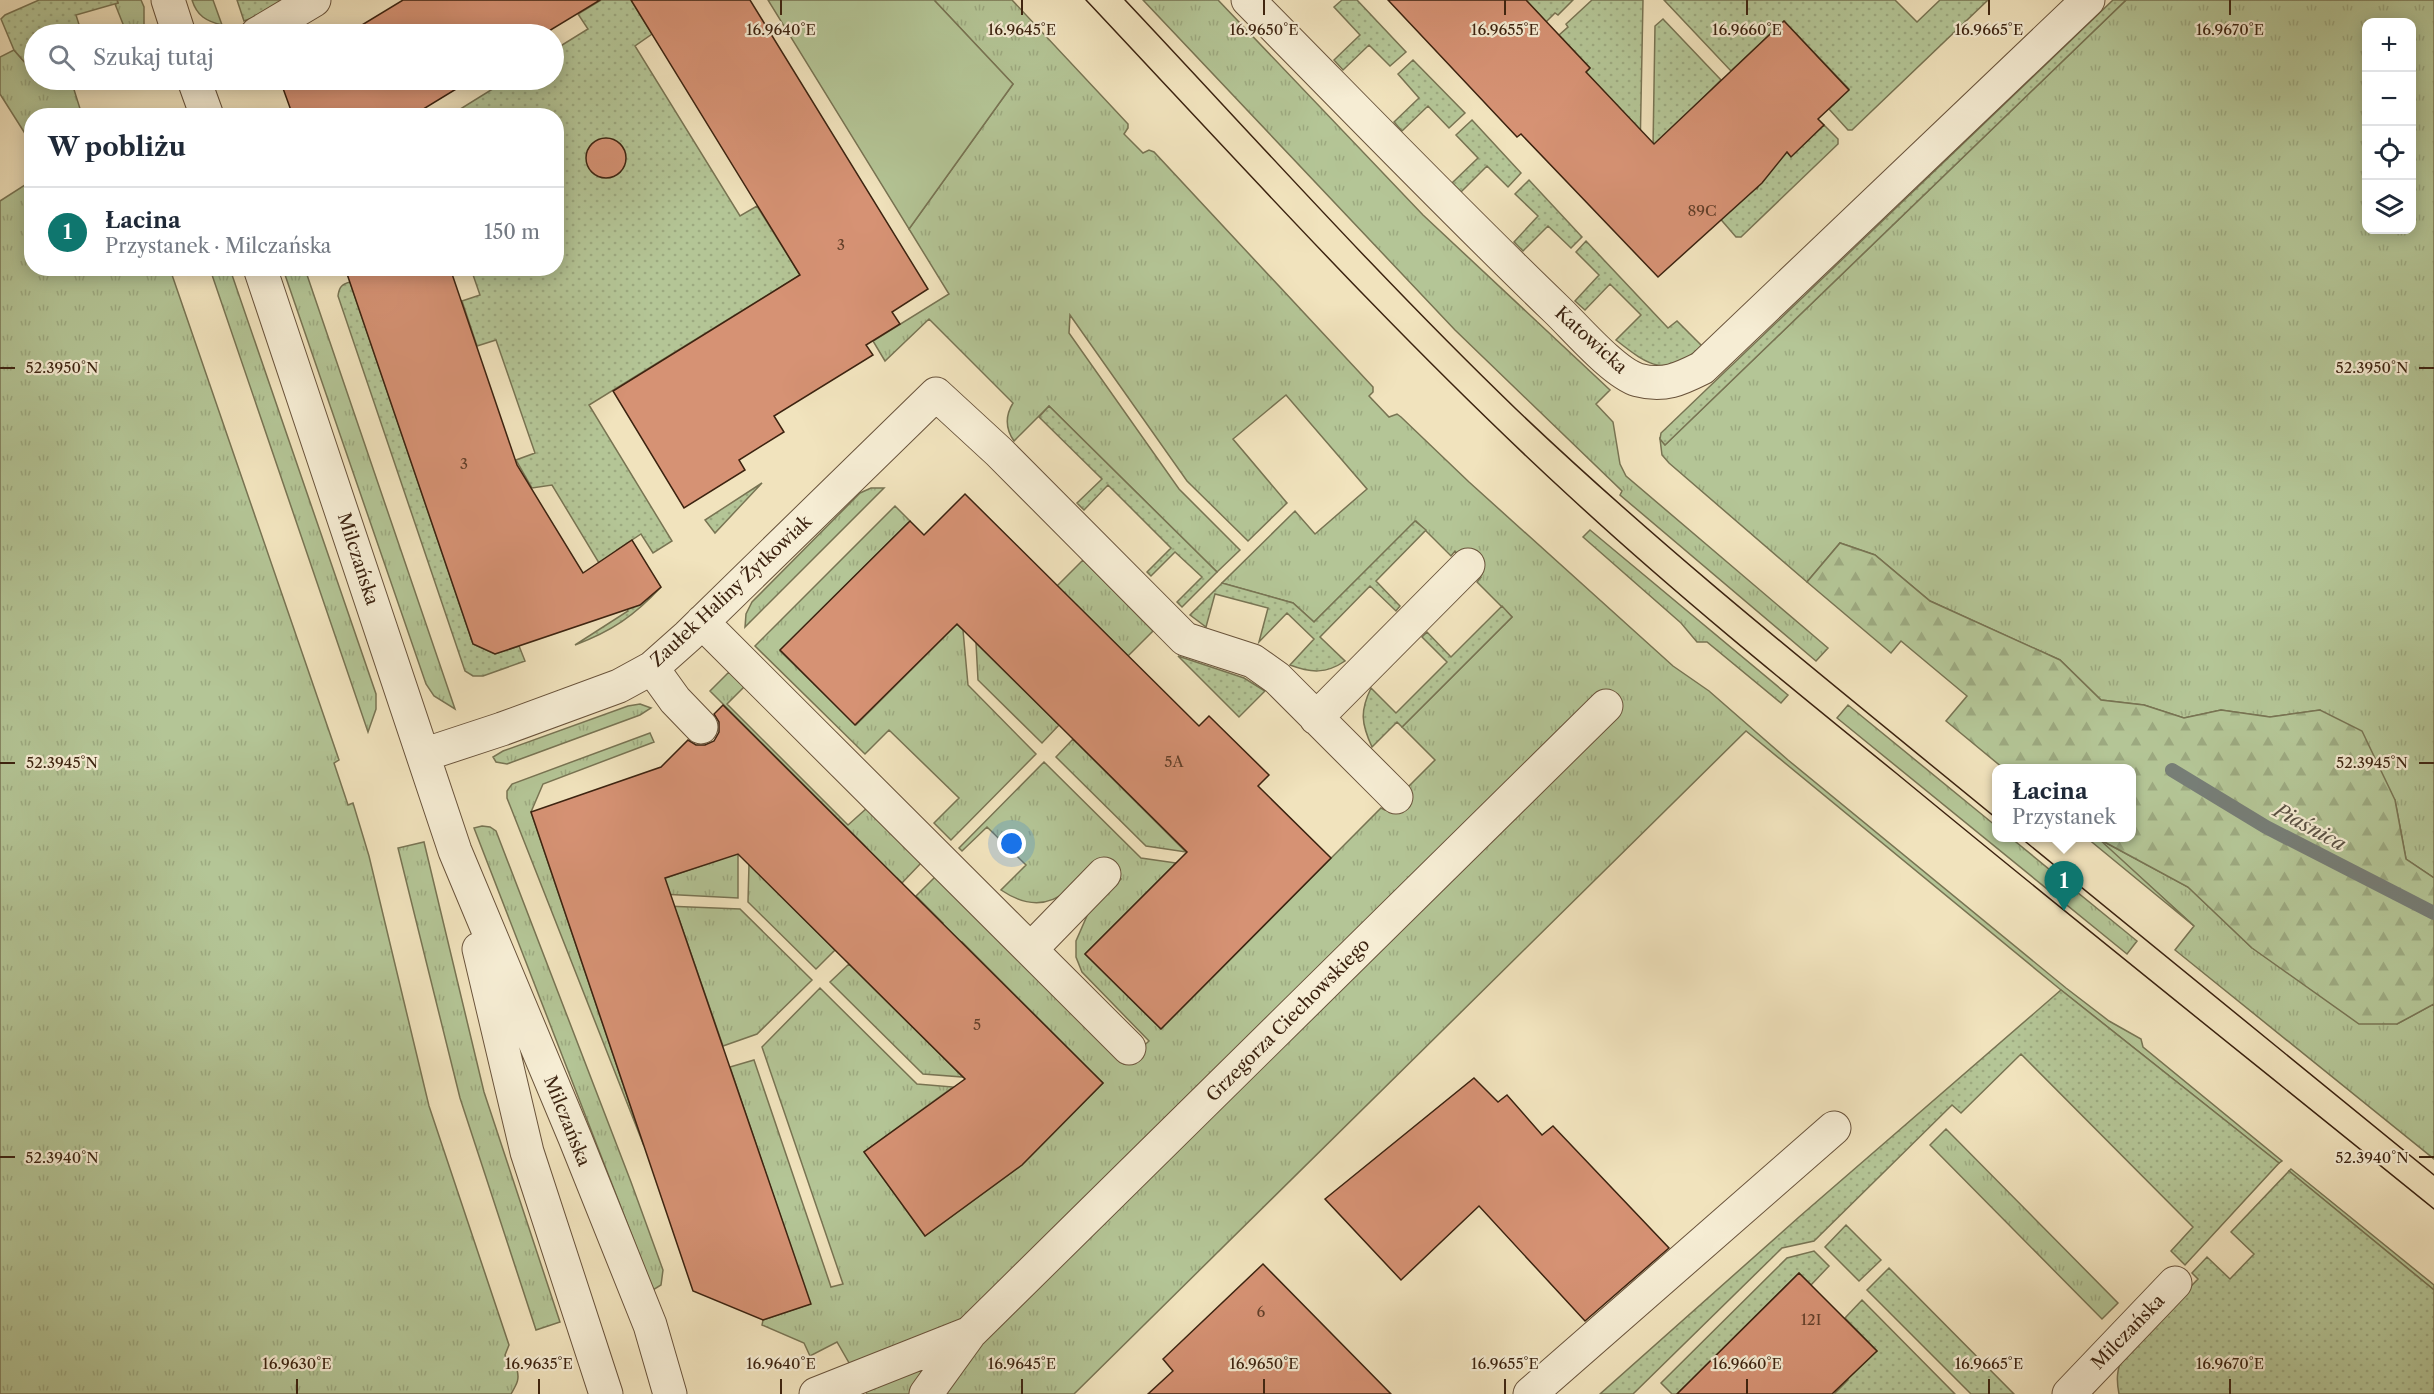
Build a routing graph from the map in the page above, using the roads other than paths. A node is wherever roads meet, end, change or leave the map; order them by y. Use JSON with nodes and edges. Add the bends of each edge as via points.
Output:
{"nodes":[{"id":1,"x":168,"y":0,"type":"edge"},
{"id":2,"x":315,"y":0,"type":"edge"},
{"id":3,"x":1248,"y":0,"type":"edge"},
{"id":4,"x":2088,"y":0,"type":"edge"},
{"id":5,"x":176,"y":24,"type":"edge"},
{"id":6,"x":274,"y":24,"type":"edge"},
{"id":7,"x":198,"y":90,"type":"edge"},
{"id":8,"x":204,"y":108,"type":"edge"},
{"id":9,"x":263,"y":276,"type":"edge"},
{"id":10,"x":1468,"y":565,"type":"dead end"},
{"id":11,"x":702,"y":622,"type":"junction"},
{"id":12,"x":652,"y":668,"type":"junction"},
{"id":13,"x":1606,"y":706,"type":"dead end"},
{"id":14,"x":1316,"y":718,"type":"junction"},
{"id":15,"x":701,"y":727,"type":"dead end"},
{"id":16,"x":423,"y":755,"type":"junction"},
{"id":17,"x":1396,"y":796,"type":"dead end"},
{"id":18,"x":455,"y":851,"type":"junction"},
{"id":19,"x":1104,"y":874,"type":"dead end"},
{"id":20,"x":1031,"y":949,"type":"junction"},
{"id":21,"x":1130,"y":1048,"type":"dead end"},
{"id":22,"x":1834,"y":1128,"type":"dead end"},
{"id":23,"x":2175,"y":1283,"type":"dead end"},
{"id":24,"x":970,"y":1333,"type":"junction"},
{"id":25,"x":2081,"y":1390,"type":"edge"},
{"id":26,"x":606,"y":1394,"type":"edge"},
{"id":27,"x":670,"y":1394,"type":"edge"},
{"id":28,"x":816,"y":1394,"type":"edge"},
{"id":29,"x":926,"y":1394,"type":"edge"},
{"id":30,"x":1530,"y":1394,"type":"edge"}],
"edges":[{"from":1,"to":5,"type":"street"},
{"from":2,"to":6,"type":"street"},
{"from":3,"to":4,"type":"street","name":"Katowicka","via":[[1618,369],[1637,380],[1665,383],[1702,368]]},
{"from":7,"to":8,"type":"street"},
{"from":9,"to":16,"type":"street","name":"Milczańska"},
{"from":10,"to":14,"type":"street"},
{"from":11,"to":12,"type":"street","name":"Zaułek Haliny Żytkowiak"},
{"from":11,"to":14,"type":"street","name":"Zaułek Haliny Żytkowiak","via":[[936,394],[1185,639],[1253,661],[1277,678]]},
{"from":11,"to":20,"type":"street"},
{"from":12,"to":15,"type":"street"},
{"from":12,"to":16,"type":"street","name":"Zaułek Haliny Żytkowiak","via":[[619,686]]},
{"from":13,"to":24,"type":"street","name":"Grzegorza Ciechowskiego"},
{"from":14,"to":17,"type":"street"},
{"from":16,"to":18,"type":"street","name":"Milczańska"},
{"from":18,"to":26,"type":"street","name":"Milczańska","via":[[527,1152]]},
{"from":18,"to":27,"type":"street","name":"Milczańska","via":[[645,1314]]},
{"from":19,"to":20,"type":"street"},
{"from":20,"to":21,"type":"street"},
{"from":22,"to":30,"type":"street"},
{"from":23,"to":25,"type":"street","name":"Milczańska"},
{"from":24,"to":28,"type":"street","name":"Grzegorza Ciechowskiego"},
{"from":24,"to":29,"type":"street","name":"Grzegorza Ciechowskiego"}]}
